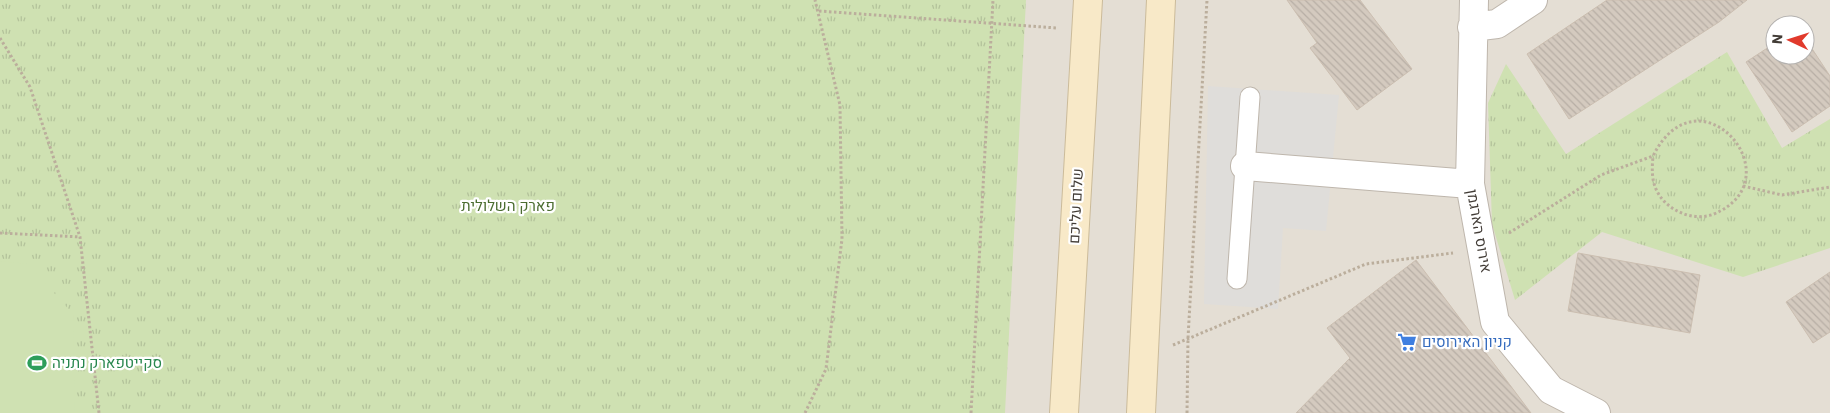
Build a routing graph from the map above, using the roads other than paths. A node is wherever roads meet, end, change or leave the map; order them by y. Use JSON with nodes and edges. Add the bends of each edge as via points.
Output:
{"nodes":[{"id":1,"x":1088,"y":0,"type":"edge"},
{"id":2,"x":1161,"y":0,"type":"edge"},
{"id":3,"x":1533,"y":0,"type":"edge"},
{"id":4,"x":1473,"y":13,"type":"edge"},
{"id":5,"x":1250,"y":97,"type":"dead end"},
{"id":6,"x":1245,"y":166,"type":"junction"},
{"id":7,"x":1470,"y":184,"type":"junction"},
{"id":8,"x":1237,"y":279,"type":"dead end"},
{"id":9,"x":1064,"y":413,"type":"edge"},
{"id":10,"x":1140,"y":413,"type":"edge"},
{"id":11,"x":1596,"y":413,"type":"edge"}],
"edges":[{"from":1,"to":9,"type":"main road","name":"שלום עליכם"},
{"from":2,"to":10,"type":"main road"},
{"from":3,"to":4,"type":"street","via":[[1496,24]]},
{"from":4,"to":7,"type":"street","name":"אירוס הארגמן"},
{"from":5,"to":6,"type":"lane"},
{"from":6,"to":7,"type":"street"},
{"from":6,"to":8,"type":"lane"},
{"from":7,"to":11,"type":"street","name":"אירוס הארגמן","via":[[1495,322],[1551,390]]}]}
